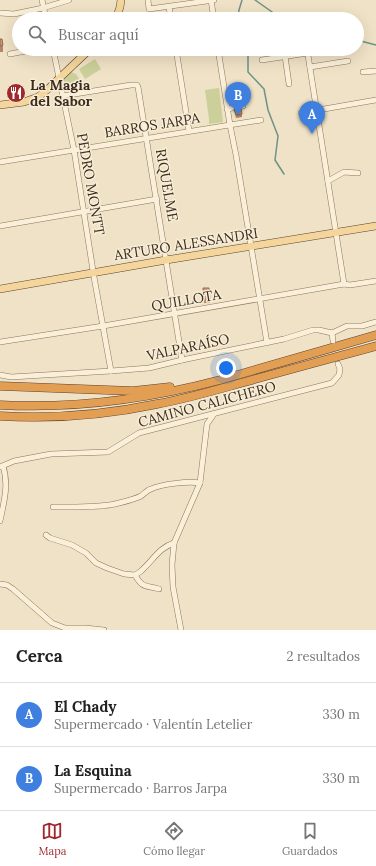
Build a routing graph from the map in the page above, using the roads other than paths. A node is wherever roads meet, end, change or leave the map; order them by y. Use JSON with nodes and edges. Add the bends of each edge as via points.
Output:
{"nodes":[{"id":1,"x":42,"y":0,"type":"edge"},
{"id":2,"x":69,"y":0,"type":"edge"},
{"id":3,"x":148,"y":0,"type":"edge"},
{"id":4,"x":211,"y":0,"type":"edge"},
{"id":5,"x":214,"y":0,"type":"edge"},
{"id":6,"x":169,"y":7,"type":"junction"},
{"id":7,"x":43,"y":8,"type":"junction"},
{"id":8,"x":24,"y":12,"type":"edge"},
{"id":9,"x":44,"y":12,"type":"edge"},
{"id":10,"x":170,"y":12,"type":"edge"},
{"id":11,"x":213,"y":12,"type":"edge"},
{"id":12,"x":0,"y":13,"type":"edge"},
{"id":13,"x":12,"y":14,"type":"edge"},
{"id":14,"x":54,"y":56,"type":"edge"},
{"id":15,"x":83,"y":56,"type":"edge"},
{"id":16,"x":177,"y":56,"type":"edge"},
{"id":17,"x":219,"y":56,"type":"edge"},
{"id":18,"x":289,"y":56,"type":"edge"},
{"id":19,"x":308,"y":56,"type":"edge"},
{"id":20,"x":285,"y":57,"type":"junction"},
{"id":21,"x":262,"y":60,"type":"dead end"},
{"id":22,"x":348,"y":61,"type":"dead end"},
{"id":23,"x":310,"y":67,"type":"junction"},
{"id":24,"x":376,"y":71,"type":"edge"},
{"id":25,"x":363,"y":72,"type":"dead end"},
{"id":26,"x":59,"y":79,"type":"junction"},
{"id":27,"x":290,"y":84,"type":"dead end"},
{"id":28,"x":62,"y":96,"type":"junction"},
{"id":29,"x":376,"y":100,"type":"edge"},
{"id":30,"x":0,"y":105,"type":"edge"},
{"id":31,"x":243,"y":106,"type":"dead end"},
{"id":32,"x":227,"y":109,"type":"junction"},
{"id":33,"x":317,"y":110,"type":"junction"},
{"id":34,"x":301,"y":113,"type":"dead end"},
{"id":35,"x":261,"y":120,"type":"dead end"},
{"id":36,"x":230,"y":125,"type":"junction"},
{"id":37,"x":189,"y":131,"type":"junction"},
{"id":38,"x":146,"y":138,"type":"junction"},
{"id":39,"x":74,"y":150,"type":"junction"},
{"id":40,"x":0,"y":162,"type":"edge"},
{"id":41,"x":358,"y":173,"type":"dead end"},
{"id":42,"x":328,"y":181,"type":"junction"},
{"id":43,"x":157,"y":199,"type":"junction"},
{"id":44,"x":84,"y":212,"type":"junction"},
{"id":45,"x":0,"y":226,"type":"edge"},
{"id":46,"x":376,"y":226,"type":"edge"},
{"id":47,"x":336,"y":232,"type":"junction"},
{"id":48,"x":251,"y":246,"type":"junction"},
{"id":49,"x":166,"y":260,"type":"junction"},
{"id":50,"x":93,"y":272,"type":"junction"},
{"id":51,"x":376,"y":281,"type":"edge"},
{"id":52,"x":344,"y":284,"type":"junction"},
{"id":53,"x":0,"y":288,"type":"edge"},
{"id":54,"x":260,"y":299,"type":"junction"},
{"id":55,"x":175,"y":314,"type":"junction"},
{"id":56,"x":376,"y":322,"type":"edge"},
{"id":57,"x":103,"y":326,"type":"junction"},
{"id":58,"x":332,"y":333,"type":"junction"},
{"id":59,"x":376,"y":335,"type":"edge"},
{"id":60,"x":333,"y":341,"type":"dead end"},
{"id":61,"x":0,"y":342,"type":"edge"},
{"id":62,"x":267,"y":343,"type":"junction"},
{"id":63,"x":376,"y":346,"type":"edge"},
{"id":64,"x":182,"y":360,"type":"junction"},
{"id":65,"x":338,"y":364,"type":"dead end"},
{"id":66,"x":111,"y":371,"type":"junction"},
{"id":67,"x":242,"y":374,"type":"junction"},
{"id":68,"x":0,"y":375,"type":"edge"},
{"id":69,"x":0,"y":386,"type":"edge"},
{"id":70,"x":0,"y":405,"type":"edge"},
{"id":71,"x":214,"y":414,"type":"junction"},
{"id":72,"x":0,"y":416,"type":"edge"},
{"id":73,"x":2,"y":467,"type":"edge"},
{"id":74,"x":200,"y":483,"type":"junction"},
{"id":75,"x":53,"y":507,"type":"dead end"},
{"id":76,"x":0,"y":521,"type":"edge"},
{"id":77,"x":46,"y":536,"type":"dead end"},
{"id":78,"x":174,"y":543,"type":"junction"},
{"id":79,"x":135,"y":575,"type":"junction"},
{"id":80,"x":0,"y":584,"type":"edge"},
{"id":81,"x":159,"y":589,"type":"dead end"},
{"id":82,"x":104,"y":630,"type":"edge"},
{"id":83,"x":181,"y":630,"type":"edge"}],
"edges":[{"from":1,"to":7,"type":"street"},
{"from":2,"to":7,"type":"street"},
{"from":3,"to":6,"type":"street","via":[[149,10]]},
{"from":4,"to":5,"type":"street"},
{"from":4,"to":6,"type":"street"},
{"from":4,"to":11,"type":"street"},
{"from":6,"to":10,"type":"street"},
{"from":7,"to":8,"type":"street"},
{"from":7,"to":9,"type":"street"},
{"from":12,"to":13,"type":"street"},
{"from":14,"to":26,"type":"street","name":"PEDRO MONTT"},
{"from":15,"to":26,"type":"main road"},
{"from":16,"to":37,"type":"street"},
{"from":17,"to":32,"type":"street"},
{"from":18,"to":20,"type":"street"},
{"from":19,"to":23,"type":"street"},
{"from":20,"to":21,"type":"street"},
{"from":20,"to":27,"type":"street"},
{"from":22,"to":23,"type":"street"},
{"from":23,"to":33,"type":"street"},
{"from":24,"to":25,"type":"street"},
{"from":26,"to":28,"type":"street","name":"PEDRO MONTT"},
{"from":26,"to":30,"type":"main road","via":[[38,96],[24,102]]},
{"from":28,"to":38,"type":"street","name":"RIQUELME","via":[[137,85]]},
{"from":28,"to":39,"type":"street","name":"PEDRO MONTT"},
{"from":29,"to":33,"type":"street"},
{"from":31,"to":32,"type":"street"},
{"from":32,"to":36,"type":"street"},
{"from":33,"to":34,"type":"street"},
{"from":33,"to":42,"type":"street"},
{"from":35,"to":36,"type":"street","name":"BARROS JARPA"},
{"from":36,"to":37,"type":"street","name":"BARROS JARPA"},
{"from":36,"to":48,"type":"street"},
{"from":37,"to":38,"type":"street","name":"BARROS JARPA"},
{"from":38,"to":39,"type":"street","name":"BARROS JARPA"},
{"from":38,"to":43,"type":"street","name":"RIQUELME"},
{"from":39,"to":40,"type":"street","name":"BARROS JARPA"},
{"from":39,"to":44,"type":"street","name":"PEDRO MONTT"},
{"from":41,"to":42,"type":"street","via":[[344,172]]},
{"from":42,"to":47,"type":"street"},
{"from":43,"to":44,"type":"street"},
{"from":43,"to":49,"type":"street","name":"RIQUELME"},
{"from":44,"to":45,"type":"street"},
{"from":44,"to":50,"type":"street","name":"PEDRO MONTT"},
{"from":46,"to":47,"type":"main road","name":"ARTURO ALESSANDRI"},
{"from":47,"to":48,"type":"main road","name":"ARTURO ALESSANDRI"},
{"from":47,"to":52,"type":"street"},
{"from":48,"to":49,"type":"main road","name":"ARTURO ALESSANDRI"},
{"from":48,"to":54,"type":"street"},
{"from":49,"to":50,"type":"main road","name":"ARTURO ALESSANDRI"},
{"from":49,"to":55,"type":"street","name":"RIQUELME"},
{"from":50,"to":53,"type":"main road","name":"ARTURO ALESSANDRI"},
{"from":50,"to":57,"type":"street","name":"PEDRO MONTT"},
{"from":51,"to":52,"type":"street","name":"QUILLOTA"},
{"from":52,"to":54,"type":"street","name":"QUILLOTA"},
{"from":54,"to":55,"type":"street","name":"QUILLOTA"},
{"from":54,"to":62,"type":"street"},
{"from":55,"to":57,"type":"street","name":"QUILLOTA"},
{"from":55,"to":64,"type":"street","name":"RIQUELME"},
{"from":56,"to":58,"type":"street","name":"VALPARAÍSO","via":[[362,326],[347,326]]},
{"from":57,"to":61,"type":"street","name":"QUILLOTA"},
{"from":57,"to":66,"type":"street","name":"PEDRO MONTT"},
{"from":58,"to":60,"type":"street"},
{"from":58,"to":62,"type":"street","name":"VALPARAÍSO","via":[[312,330]]},
{"from":59,"to":67,"type":"highway"},
{"from":62,"to":64,"type":"street","name":"VALPARAÍSO"},
{"from":63,"to":72,"type":"highway","via":[[157,404],[83,415]]},
{"from":64,"to":66,"type":"street","name":"VALPARAÍSO","via":[[149,368]]},
{"from":65,"to":71,"type":"street","name":"CAMINO CALICHERO","via":[[339,375],[332,383]]},
{"from":66,"to":68,"type":"street","name":"VALPARAÍSO","via":[[11,377]]},
{"from":67,"to":69,"type":"highway","via":[[166,388],[133,390]]},
{"from":67,"to":70,"type":"highway","via":[[125,400],[67,405]]},
{"from":71,"to":73,"type":"street","name":"CAMINO CALICHERO","via":[[138,433],[108,452],[51,454],[14,461]]},
{"from":71,"to":74,"type":"street","via":[[207,424]]},
{"from":73,"to":76,"type":"street","via":[[6,474],[6,491]]},
{"from":74,"to":75,"type":"street","via":[[170,484],[112,505]]},
{"from":74,"to":78,"type":"street"},
{"from":77,"to":79,"type":"street","via":[[72,544],[96,563],[124,574]]},
{"from":78,"to":79,"type":"street","via":[[166,546]]},
{"from":78,"to":83,"type":"street","via":[[172,587]]},
{"from":79,"to":81,"type":"street","via":[[144,586]]},
{"from":80,"to":82,"type":"street","via":[[13,589],[52,623],[65,628]]}]}
